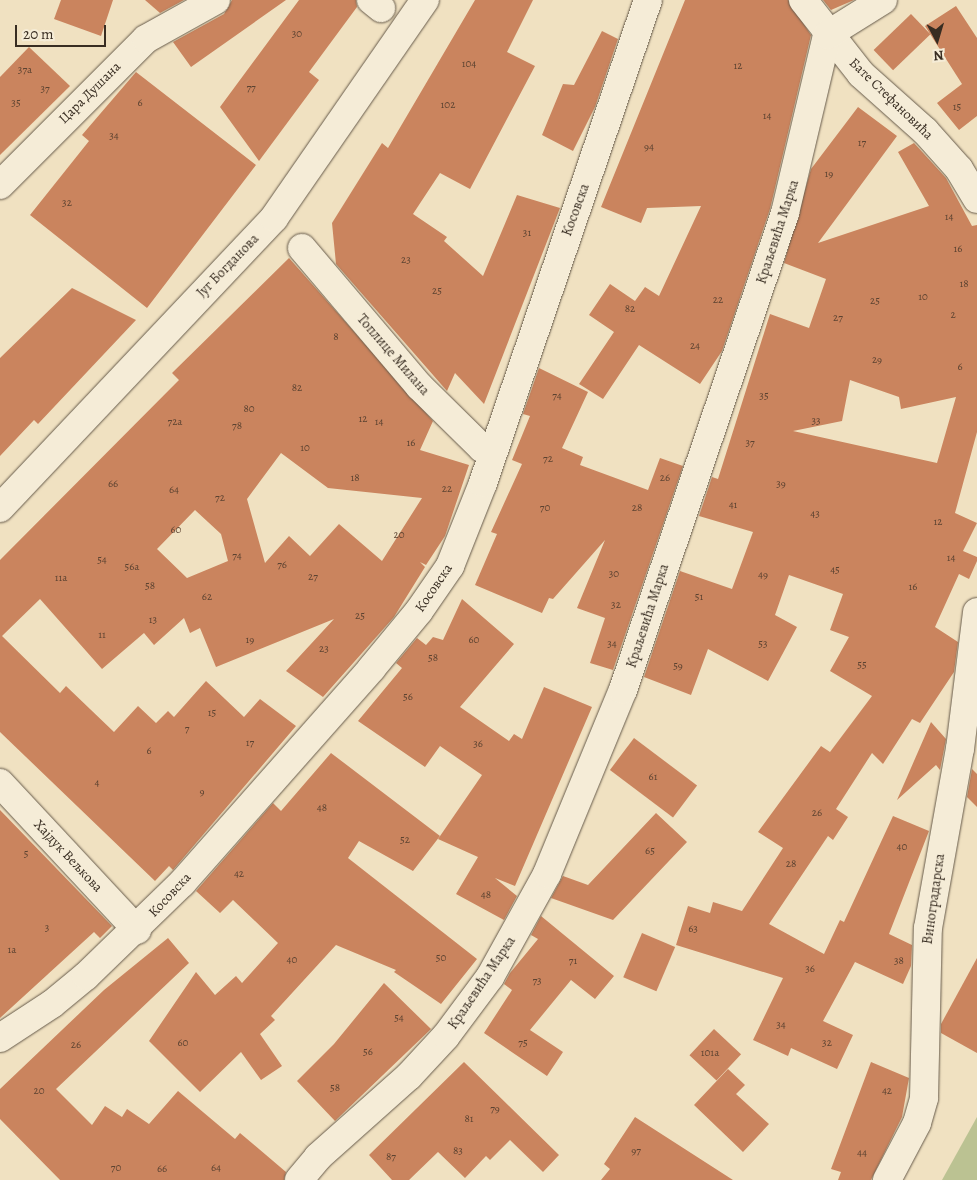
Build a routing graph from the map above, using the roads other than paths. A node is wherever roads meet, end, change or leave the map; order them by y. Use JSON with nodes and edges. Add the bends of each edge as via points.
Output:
{"nodes":[{"id":1,"x":216,"y":0,"type":"edge"},
{"id":2,"x":426,"y":0,"type":"edge"},
{"id":3,"x":648,"y":0,"type":"edge"},
{"id":4,"x":803,"y":0,"type":"edge"},
{"id":5,"x":884,"y":0,"type":"edge"},
{"id":6,"x":827,"y":35,"type":"junction"},
{"id":7,"x":0,"y":185,"type":"edge"},
{"id":8,"x":977,"y":199,"type":"edge"},
{"id":9,"x":302,"y":248,"type":"dead end"},
{"id":10,"x":493,"y":452,"type":"junction"},
{"id":11,"x":0,"y":508,"type":"edge"},
{"id":12,"x":977,"y":612,"type":"edge"},
{"id":13,"x":0,"y":783,"type":"edge"},
{"id":14,"x":137,"y":930,"type":"junction"},
{"id":15,"x":0,"y":1038,"type":"edge"},
{"id":16,"x":299,"y":1180,"type":"edge"},
{"id":17,"x":887,"y":1180,"type":"edge"}],
"edges":[{"from":1,"to":7,"type":"street","name":"Цара Душана","via":[[146,39]]},
{"from":2,"to":11,"type":"street","name":"Југ Богданова","via":[[274,218]]},
{"from":3,"to":10,"type":"street","name":"Косовска"},
{"from":4,"to":6,"type":"street","name":"Бате Стефановића"},
{"from":5,"to":6,"type":"street"},
{"from":6,"to":8,"type":"street","name":"Бате Стефановића","via":[[861,74],[947,155]]},
{"from":6,"to":16,"type":"street","name":"Краљевића Марка","via":[[785,213],[624,690],[566,835],[527,913],[472,1003],[421,1064],[341,1135]]},
{"from":9,"to":10,"type":"street","name":"Топлице Милана","via":[[419,386],[482,448]]},
{"from":10,"to":14,"type":"street","name":"Косовска","via":[[461,544],[419,611],[268,786]]},
{"from":12,"to":17,"type":"street","name":"Виноградарска","via":[[960,749],[928,928],[924,1098],[917,1123]]},
{"from":13,"to":14,"type":"street","name":"Хајдук Вељкова"},
{"from":14,"to":15,"type":"street","name":"Косовска","via":[[52,1004]]}]}
